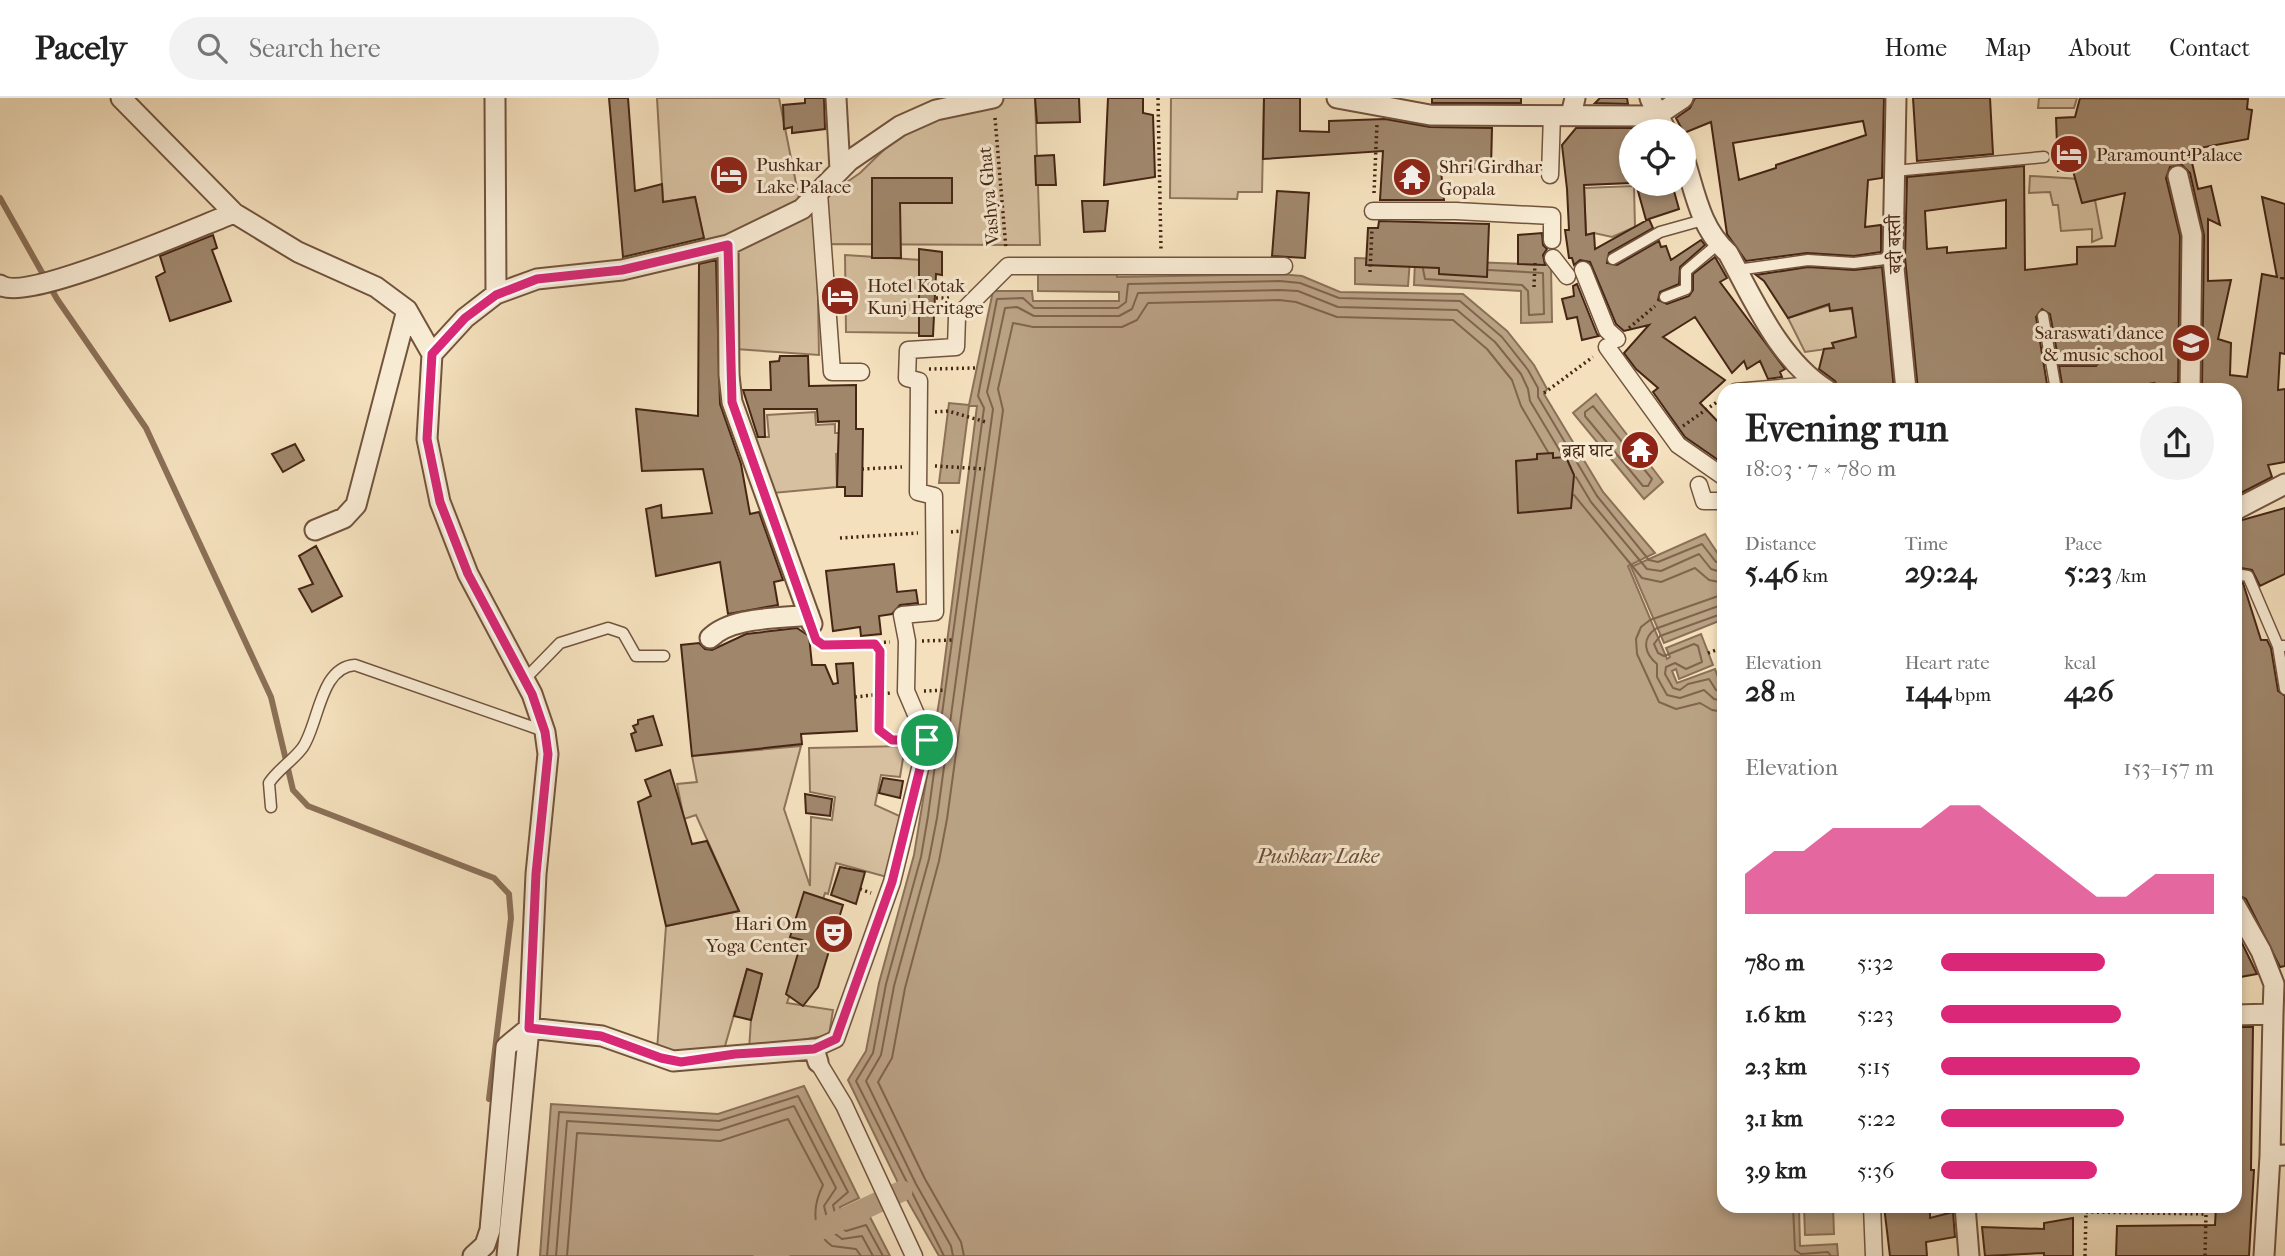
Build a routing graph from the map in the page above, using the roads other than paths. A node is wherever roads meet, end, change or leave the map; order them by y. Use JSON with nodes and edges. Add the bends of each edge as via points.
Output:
{"nodes":[{"id":1,"x":121,"y":98,"type":"edge"},
{"id":2,"x":495,"y":98,"type":"edge"},
{"id":3,"x":836,"y":98,"type":"edge"},
{"id":4,"x":993,"y":98,"type":"edge"},
{"id":5,"x":1337,"y":98,"type":"edge"},
{"id":6,"x":1683,"y":98,"type":"edge"},
{"id":7,"x":1895,"y":98,"type":"edge"},
{"id":8,"x":1566,"y":109,"type":"edge"},
{"id":9,"x":1657,"y":115,"type":"edge"},
{"id":10,"x":2044,"y":157,"type":"dead end"},
{"id":11,"x":840,"y":170,"type":"junction"},
{"id":12,"x":1893,"y":172,"type":"junction"},
{"id":13,"x":1550,"y":175,"type":"dead end"},
{"id":14,"x":2178,"y":176,"type":"dead end"},
{"id":15,"x":818,"y":193,"type":"junction"},
{"id":16,"x":1696,"y":196,"type":"edge"},
{"id":17,"x":1373,"y":211,"type":"road end"},
{"id":18,"x":234,"y":213,"type":"junction"},
{"id":19,"x":1703,"y":220,"type":"junction"},
{"id":20,"x":1552,"y":240,"type":"dead end"},
{"id":21,"x":1718,"y":244,"type":"junction"},
{"id":22,"x":728,"y":245,"type":"junction"},
{"id":23,"x":1553,"y":258,"type":"dead end"},
{"id":24,"x":1893,"y":258,"type":"junction"},
{"id":25,"x":1614,"y":260,"type":"dead end"},
{"id":26,"x":1284,"y":266,"type":"dead end"},
{"id":27,"x":1583,"y":270,"type":"dead end"},
{"id":28,"x":1737,"y":270,"type":"junction"},
{"id":29,"x":1567,"y":276,"type":"dead end"},
{"id":30,"x":9,"y":287,"type":"edge"},
{"id":31,"x":496,"y":295,"type":"junction"},
{"id":32,"x":1665,"y":297,"type":"dead end"},
{"id":33,"x":407,"y":310,"type":"junction"},
{"id":34,"x":2043,"y":316,"type":"dead end"},
{"id":35,"x":432,"y":354,"type":"junction"},
{"id":36,"x":2051,"y":359,"type":"junction"},
{"id":37,"x":2095,"y":359,"type":"dead end"},
{"id":38,"x":861,"y":372,"type":"dead end"},
{"id":39,"x":1817,"y":383,"type":"edge"},
{"id":40,"x":1905,"y":383,"type":"edge"},
{"id":41,"x":2055,"y":383,"type":"edge"},
{"id":42,"x":2190,"y":383,"type":"edge"},
{"id":43,"x":1717,"y":472,"type":"edge"},
{"id":44,"x":2285,"y":484,"type":"edge"},
{"id":45,"x":1699,"y":485,"type":"dead end"},
{"id":46,"x":1717,"y":501,"type":"edge"},
{"id":47,"x":2242,"y":506,"type":"edge"},
{"id":48,"x":316,"y":530,"type":"dead end"},
{"id":49,"x":2242,"y":575,"type":"edge"},
{"id":50,"x":710,"y":638,"type":"dead end"},
{"id":51,"x":2282,"y":646,"type":"edge"},
{"id":52,"x":664,"y":656,"type":"dead end"},
{"id":53,"x":524,"y":680,"type":"junction"},
{"id":54,"x":2285,"y":689,"type":"edge"},
{"id":55,"x":545,"y":732,"type":"junction"},
{"id":56,"x":271,"y":807,"type":"dead end"},
{"id":57,"x":2242,"y":917,"type":"edge"},
{"id":58,"x":2279,"y":980,"type":"edge"},
{"id":59,"x":2273,"y":1014,"type":"junction"},
{"id":60,"x":2242,"y":1015,"type":"edge"},
{"id":61,"x":529,"y":1028,"type":"junction"},
{"id":62,"x":816,"y":1055,"type":"junction"},
{"id":63,"x":2278,"y":1155,"type":"edge"},
{"id":64,"x":1872,"y":1213,"type":"edge"},
{"id":65,"x":1966,"y":1213,"type":"edge"},
{"id":66,"x":473,"y":1256,"type":"edge"},
{"id":67,"x":507,"y":1256,"type":"edge"},
{"id":68,"x":914,"y":1256,"type":"edge"},
{"id":69,"x":1874,"y":1256,"type":"edge"},
{"id":70,"x":1969,"y":1256,"type":"edge"},
{"id":71,"x":2264,"y":1256,"type":"edge"}],
"edges":[{"from":1,"to":18,"type":"street"},
{"from":2,"to":31,"type":"street"},
{"from":3,"to":11,"type":"street"},
{"from":4,"to":11,"type":"street","via":[[913,119]]},
{"from":5,"to":8,"type":"street","via":[[1430,115]]},
{"from":6,"to":9,"type":"street"},
{"from":7,"to":12,"type":"street","name":"बदी बस्ती"},
{"from":8,"to":9,"type":"street"},
{"from":8,"to":13,"type":"street"},
{"from":10,"to":12,"type":"lane"},
{"from":11,"to":15,"type":"street"},
{"from":12,"to":24,"type":"street","name":"बदी बस्ती"},
{"from":14,"to":42,"type":"street","via":[[2192,234]]},
{"from":15,"to":22,"type":"street","via":[[802,209]]},
{"from":15,"to":38,"type":"street","via":[[832,372]]},
{"from":16,"to":19,"type":"street"},
{"from":17,"to":20,"type":"street","via":[[1552,216]]},
{"from":18,"to":30,"type":"street","via":[[58,281]]},
{"from":18,"to":33,"type":"street","via":[[298,252],[376,287]]},
{"from":19,"to":21,"type":"street"},
{"from":19,"to":25,"type":"lane","via":[[1660,232]]},
{"from":21,"to":28,"type":"street"},
{"from":21,"to":32,"type":"lane","via":[[1686,271],[1686,289]]},
{"from":22,"to":31,"type":"street","via":[[622,270],[537,279]]},
{"from":22,"to":50,"type":"street","via":[[732,402],[810,620],[740,624],[724,627]]},
{"from":23,"to":29,"type":"street"},
{"from":24,"to":28,"type":"lane","via":[[1854,263],[1808,260]]},
{"from":24,"to":40,"type":"street","name":"बदी बस्ती"},
{"from":26,"to":62,"type":"street","via":[[1008,267],[957,317],[956,347],[908,350],[907,378],[919,381],[918,492],[934,496],[935,612],[902,615],[907,641],[906,691],[927,740],[892,882],[836,1039]]},
{"from":27,"to":43,"type":"street","via":[[1612,343],[1678,445]]},
{"from":28,"to":39,"type":"street","via":[[1776,338]]},
{"from":31,"to":35,"type":"street","via":[[465,318]]},
{"from":33,"to":35,"type":"street"},
{"from":33,"to":48,"type":"street","via":[[356,505],[344,518]]},
{"from":34,"to":36,"type":"lane"},
{"from":35,"to":53,"type":"street","via":[[427,439],[440,502],[468,574]]},
{"from":36,"to":37,"type":"lane"},
{"from":36,"to":41,"type":"lane"},
{"from":44,"to":47,"type":"street"},
{"from":45,"to":46,"type":"street","via":[[1704,501]]},
{"from":49,"to":51,"type":"lane","via":[[2248,576]]},
{"from":51,"to":54,"type":"lane"},
{"from":52,"to":53,"type":"lane","via":[[636,656],[623,633],[608,628],[560,643]]},
{"from":53,"to":55,"type":"street"},
{"from":55,"to":56,"type":"lane","via":[[355,665],[345,666],[334,674],[304,745],[273,777]]},
{"from":55,"to":61,"type":"street","via":[[548,754],[536,874]]},
{"from":57,"to":58,"type":"street"},
{"from":58,"to":59,"type":"street"},
{"from":59,"to":60,"type":"street"},
{"from":59,"to":63,"type":"street"},
{"from":61,"to":62,"type":"street","via":[[601,1036],[673,1061]]},
{"from":61,"to":66,"type":"street","via":[[506,1047],[490,1230],[485,1245]]},
{"from":61,"to":67,"type":"street"},
{"from":62,"to":68,"type":"street"},
{"from":63,"to":71,"type":"street"},
{"from":64,"to":69,"type":"street"},
{"from":65,"to":70,"type":"street"}]}
